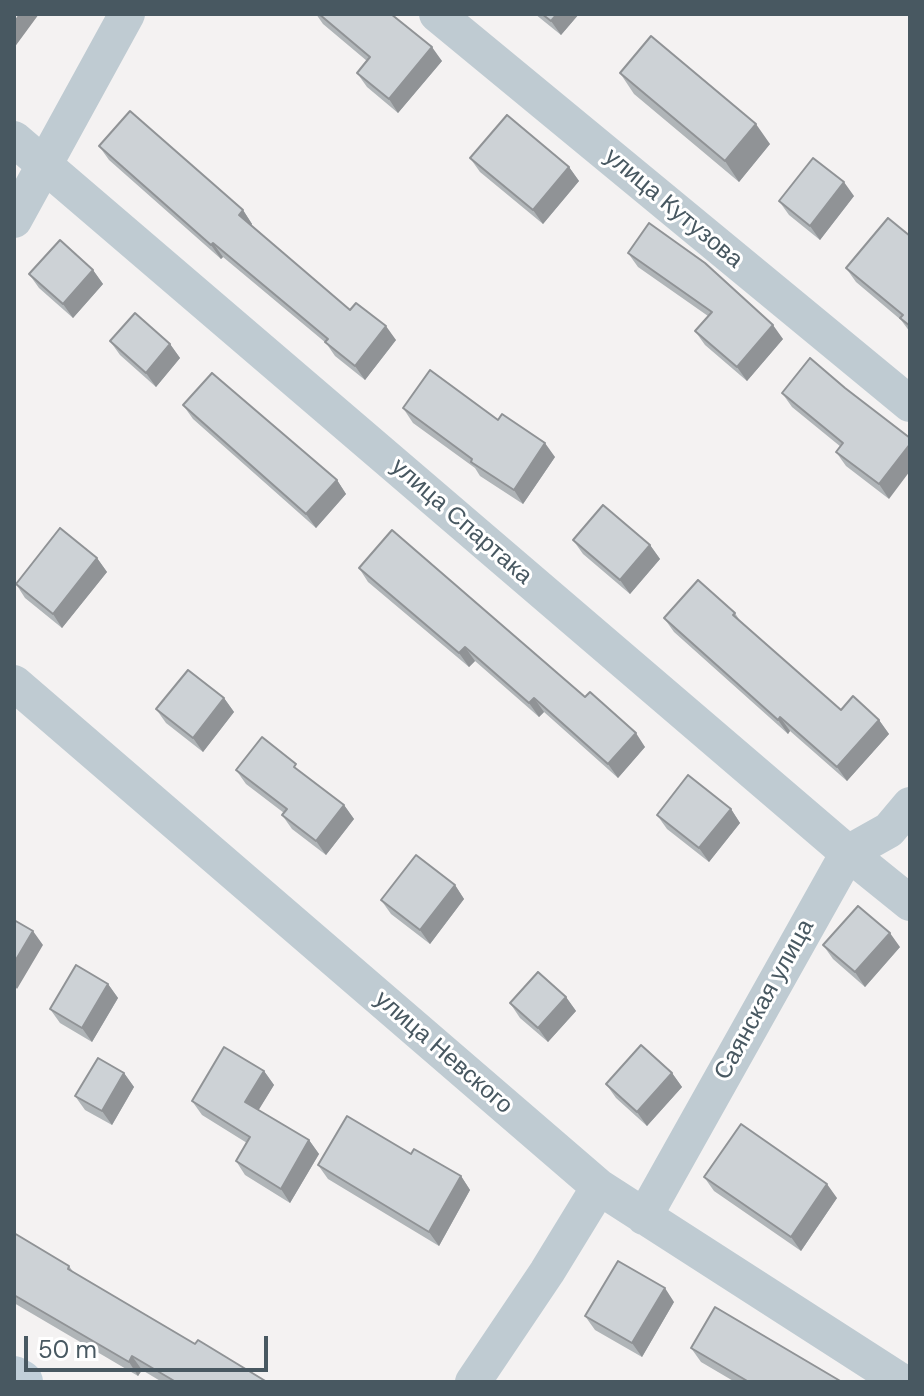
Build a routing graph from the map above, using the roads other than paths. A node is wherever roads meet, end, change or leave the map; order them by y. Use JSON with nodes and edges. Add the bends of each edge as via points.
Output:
{"nodes":[{"id":1,"x":127,"y":14,"type":"edge"},
{"id":2,"x":437,"y":14,"type":"edge"},
{"id":3,"x":14,"y":139,"type":"edge"},
{"id":4,"x":46,"y":166,"type":"junction"},
{"id":5,"x":14,"y":220,"type":"edge"},
{"id":6,"x":910,"y":404,"type":"edge"},
{"id":7,"x":14,"y":683,"type":"edge"},
{"id":8,"x":910,"y":805,"type":"edge"},
{"id":9,"x":848,"y":853,"type":"junction"},
{"id":10,"x":910,"y":903,"type":"edge"},
{"id":11,"x":599,"y":1187,"type":"junction"},
{"id":12,"x":644,"y":1217,"type":"junction"},
{"id":13,"x":14,"y":1378,"type":"edge"},
{"id":14,"x":21,"y":1382,"type":"edge"},
{"id":15,"x":473,"y":1382,"type":"edge"},
{"id":16,"x":902,"y":1382,"type":"edge"}],
"edges":[{"from":1,"to":4,"type":"street"},
{"from":2,"to":6,"type":"street","name":"улица Кутузова"},
{"from":3,"to":4,"type":"street","name":"улица Спартака"},
{"from":4,"to":5,"type":"street"},
{"from":4,"to":9,"type":"street","name":"улица Спартака"},
{"from":7,"to":11,"type":"street","name":"улица Невского"},
{"from":8,"to":9,"type":"street","via":[[889,830]]},
{"from":9,"to":10,"type":"street","name":"улица Спартака"},
{"from":9,"to":12,"type":"street","name":"Саянская улица"},
{"from":11,"to":12,"type":"street","name":"улица Невского"},
{"from":11,"to":15,"type":"street"},
{"from":12,"to":16,"type":"street","name":"улица Невского"},
{"from":13,"to":14,"type":"street"}]}
